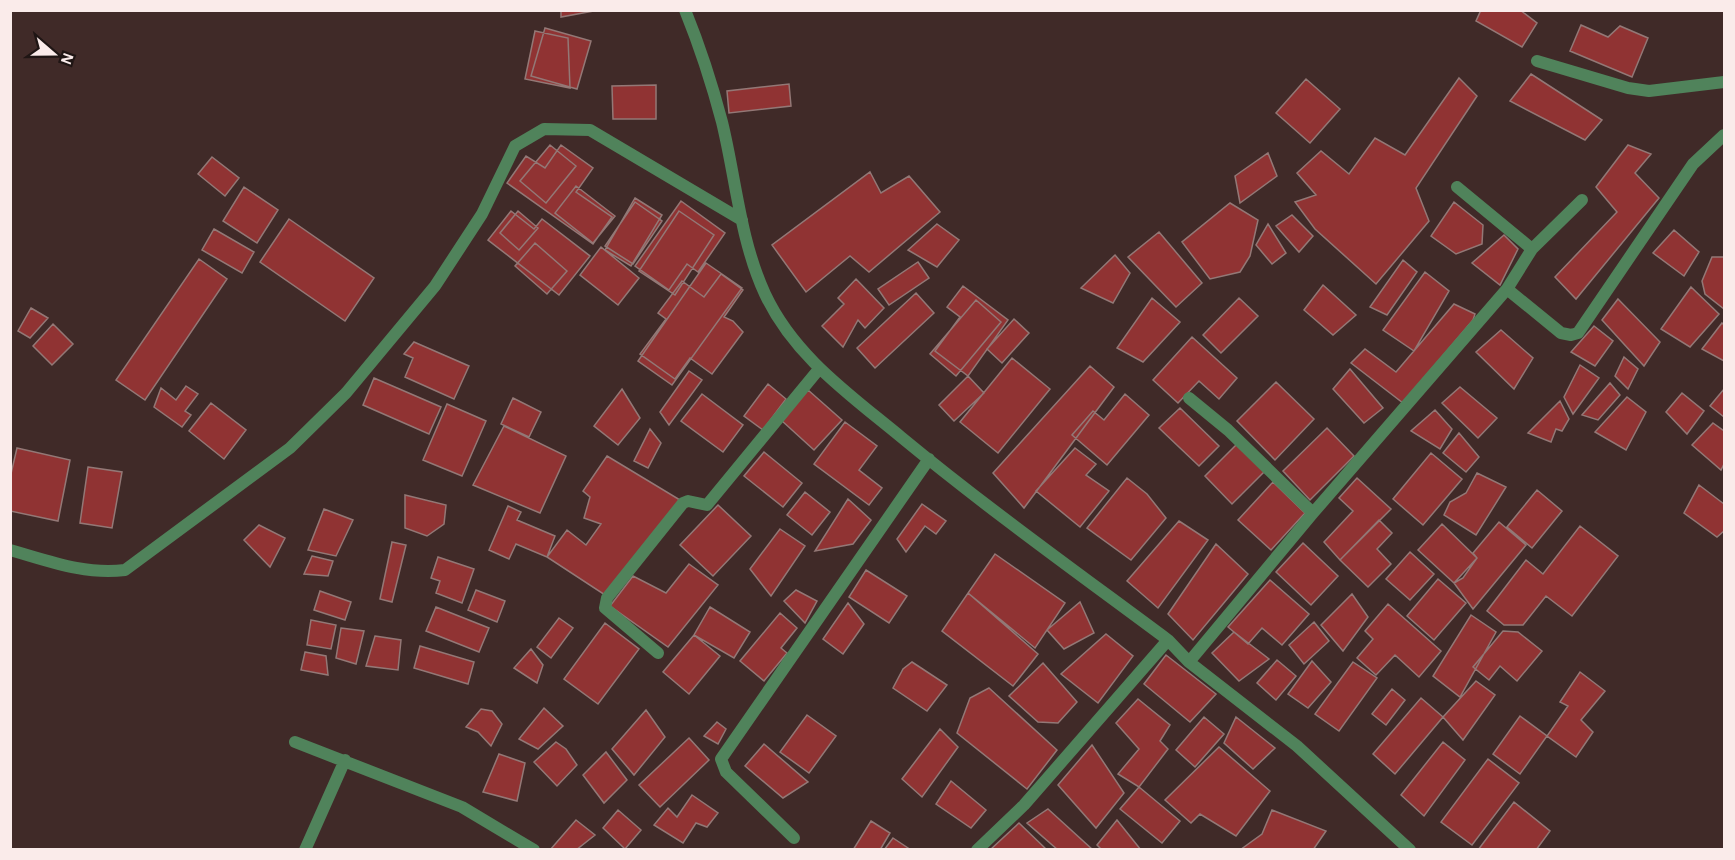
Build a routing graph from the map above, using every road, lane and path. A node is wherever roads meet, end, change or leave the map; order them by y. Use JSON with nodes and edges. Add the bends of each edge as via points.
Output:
{"nodes":[{"id":1,"x":685,"y":10,"type":"edge"},
{"id":2,"x":1537,"y":61,"type":"dead end"},
{"id":3,"x":1725,"y":82,"type":"edge"},
{"id":4,"x":1725,"y":135,"type":"edge"},
{"id":5,"x":1457,"y":187,"type":"dead end"},
{"id":6,"x":1581,"y":200,"type":"dead end"},
{"id":7,"x":742,"y":220,"type":"junction"},
{"id":8,"x":1532,"y":249,"type":"junction"},
{"id":9,"x":1507,"y":289,"type":"junction"},
{"id":10,"x":819,"y":369,"type":"junction"},
{"id":11,"x":1189,"y":398,"type":"dead end"},
{"id":12,"x":929,"y":459,"type":"junction"},
{"id":13,"x":1313,"y":513,"type":"junction"},
{"id":14,"x":10,"y":550,"type":"edge"},
{"id":15,"x":1168,"y":640,"type":"junction"},
{"id":16,"x":658,"y":653,"type":"dead end"},
{"id":17,"x":1189,"y":662,"type":"junction"},
{"id":18,"x":295,"y":742,"type":"dead end"},
{"id":19,"x":345,"y":760,"type":"junction"},
{"id":20,"x":794,"y":838,"type":"dead end"},
{"id":21,"x":304,"y":849,"type":"edge"},
{"id":22,"x":534,"y":849,"type":"edge"},
{"id":23,"x":977,"y":849,"type":"edge"},
{"id":24,"x":1410,"y":849,"type":"edge"}],
"edges":[{"from":1,"to":7,"type":"street","via":[[701,49],[722,123]]},
{"from":2,"to":3,"type":"street","via":[[1649,91]]},
{"from":4,"to":9,"type":"street","via":[[1693,164],[1578,333],[1562,333]]},
{"from":5,"to":8,"type":"street"},
{"from":6,"to":8,"type":"street"},
{"from":7,"to":10,"type":"street","via":[[764,292],[784,330]]},
{"from":7,"to":14,"type":"street","via":[[590,130],[544,129],[515,146],[482,214],[435,286],[346,393],[290,448],[125,570],[81,570]]},
{"from":8,"to":9,"type":"street"},
{"from":9,"to":13,"type":"street"},
{"from":10,"to":12,"type":"street"},
{"from":10,"to":16,"type":"street","via":[[707,505],[684,503],[607,598],[605,608]]},
{"from":11,"to":13,"type":"street","via":[[1228,430]]},
{"from":12,"to":15,"type":"street"},
{"from":12,"to":20,"type":"street","via":[[721,759],[726,772]]},
{"from":13,"to":17,"type":"street"},
{"from":15,"to":17,"type":"street"},
{"from":15,"to":23,"type":"street","via":[[1024,806]]},
{"from":17,"to":24,"type":"street","via":[[1297,747]]},
{"from":18,"to":19,"type":"street"},
{"from":19,"to":21,"type":"street"},
{"from":19,"to":22,"type":"street","via":[[462,807]]}]}
